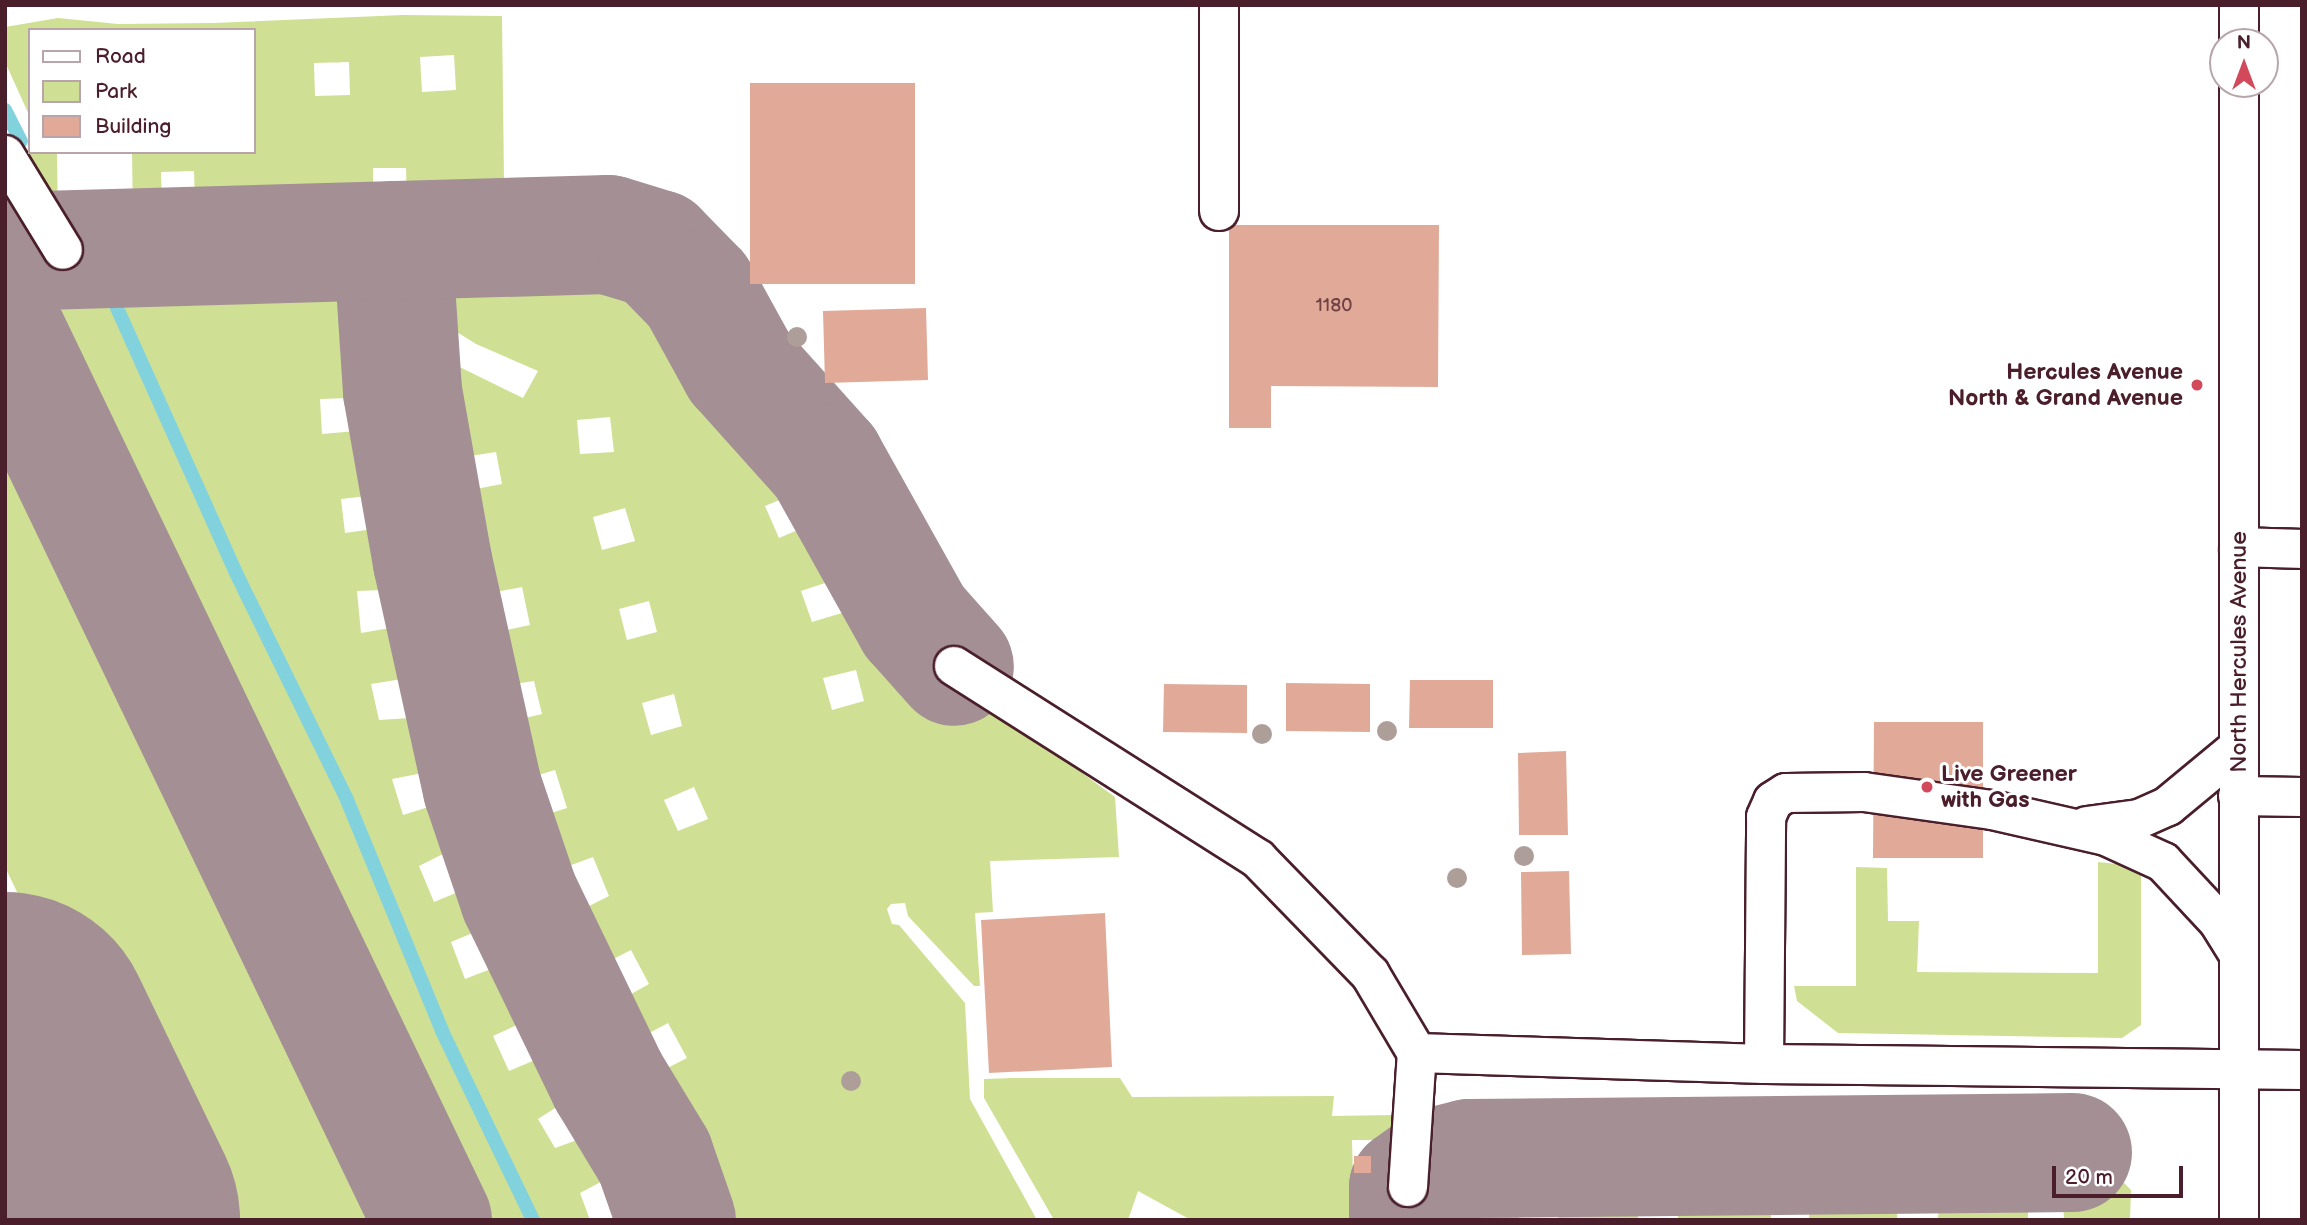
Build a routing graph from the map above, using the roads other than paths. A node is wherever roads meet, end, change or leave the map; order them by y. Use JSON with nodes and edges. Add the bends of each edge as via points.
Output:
{"nodes":[{"id":1,"x":1219,"y":5,"type":"edge"},
{"id":2,"x":2239,"y":5,"type":"edge"},
{"id":3,"x":2239,"y":28,"type":"edge"},
{"id":4,"x":2239,"y":98,"type":"edge"},
{"id":5,"x":5,"y":155,"type":"edge"},
{"id":6,"x":1219,"y":211,"type":"dead end"},
{"id":7,"x":63,"y":250,"type":"dead end"},
{"id":8,"x":2239,"y":547,"type":"junction"},
{"id":9,"x":2302,"y":549,"type":"edge"},
{"id":10,"x":954,"y":667,"type":"dead end"},
{"id":11,"x":2238,"y":748,"type":"junction"},
{"id":12,"x":2238,"y":796,"type":"junction"},
{"id":13,"x":2302,"y":797,"type":"edge"},
{"id":14,"x":2068,"y":827,"type":"junction"},
{"id":15,"x":2239,"y":954,"type":"junction"},
{"id":16,"x":1417,"y":1053,"type":"junction"},
{"id":17,"x":1764,"y":1064,"type":"junction"},
{"id":18,"x":2240,"y":1070,"type":"junction"},
{"id":19,"x":2302,"y":1070,"type":"edge"},
{"id":20,"x":1408,"y":1187,"type":"dead end"},
{"id":21,"x":2239,"y":1220,"type":"edge"}],
"edges":[{"from":1,"to":6,"type":"street"},
{"from":2,"to":3,"type":"street"},
{"from":4,"to":8,"type":"street","name":"North Hercules Avenue"},
{"from":5,"to":7,"type":"street"},
{"from":8,"to":9,"type":"street"},
{"from":8,"to":11,"type":"street","name":"North Hercules Avenue"},
{"from":10,"to":16,"type":"street","via":[[1258,859],[1370,974]]},
{"from":11,"to":12,"type":"street","name":"North Hercules Avenue"},
{"from":11,"to":14,"type":"street","via":[[2168,806],[2138,819]]},
{"from":12,"to":13,"type":"street"},
{"from":12,"to":15,"type":"street","name":"North Hercules Avenue"},
{"from":14,"to":15,"type":"street","via":[[2117,840],[2163,862],[2218,921]]},
{"from":14,"to":17,"type":"street","via":[[1992,810],[1864,792],[1786,793],[1773,801],[1766,817]]},
{"from":15,"to":18,"type":"street","name":"North Hercules Avenue"},
{"from":16,"to":17,"type":"street"},
{"from":16,"to":20,"type":"street"},
{"from":17,"to":18,"type":"street"},
{"from":18,"to":19,"type":"street"},
{"from":18,"to":21,"type":"street","name":"North Hercules Avenue"}]}
